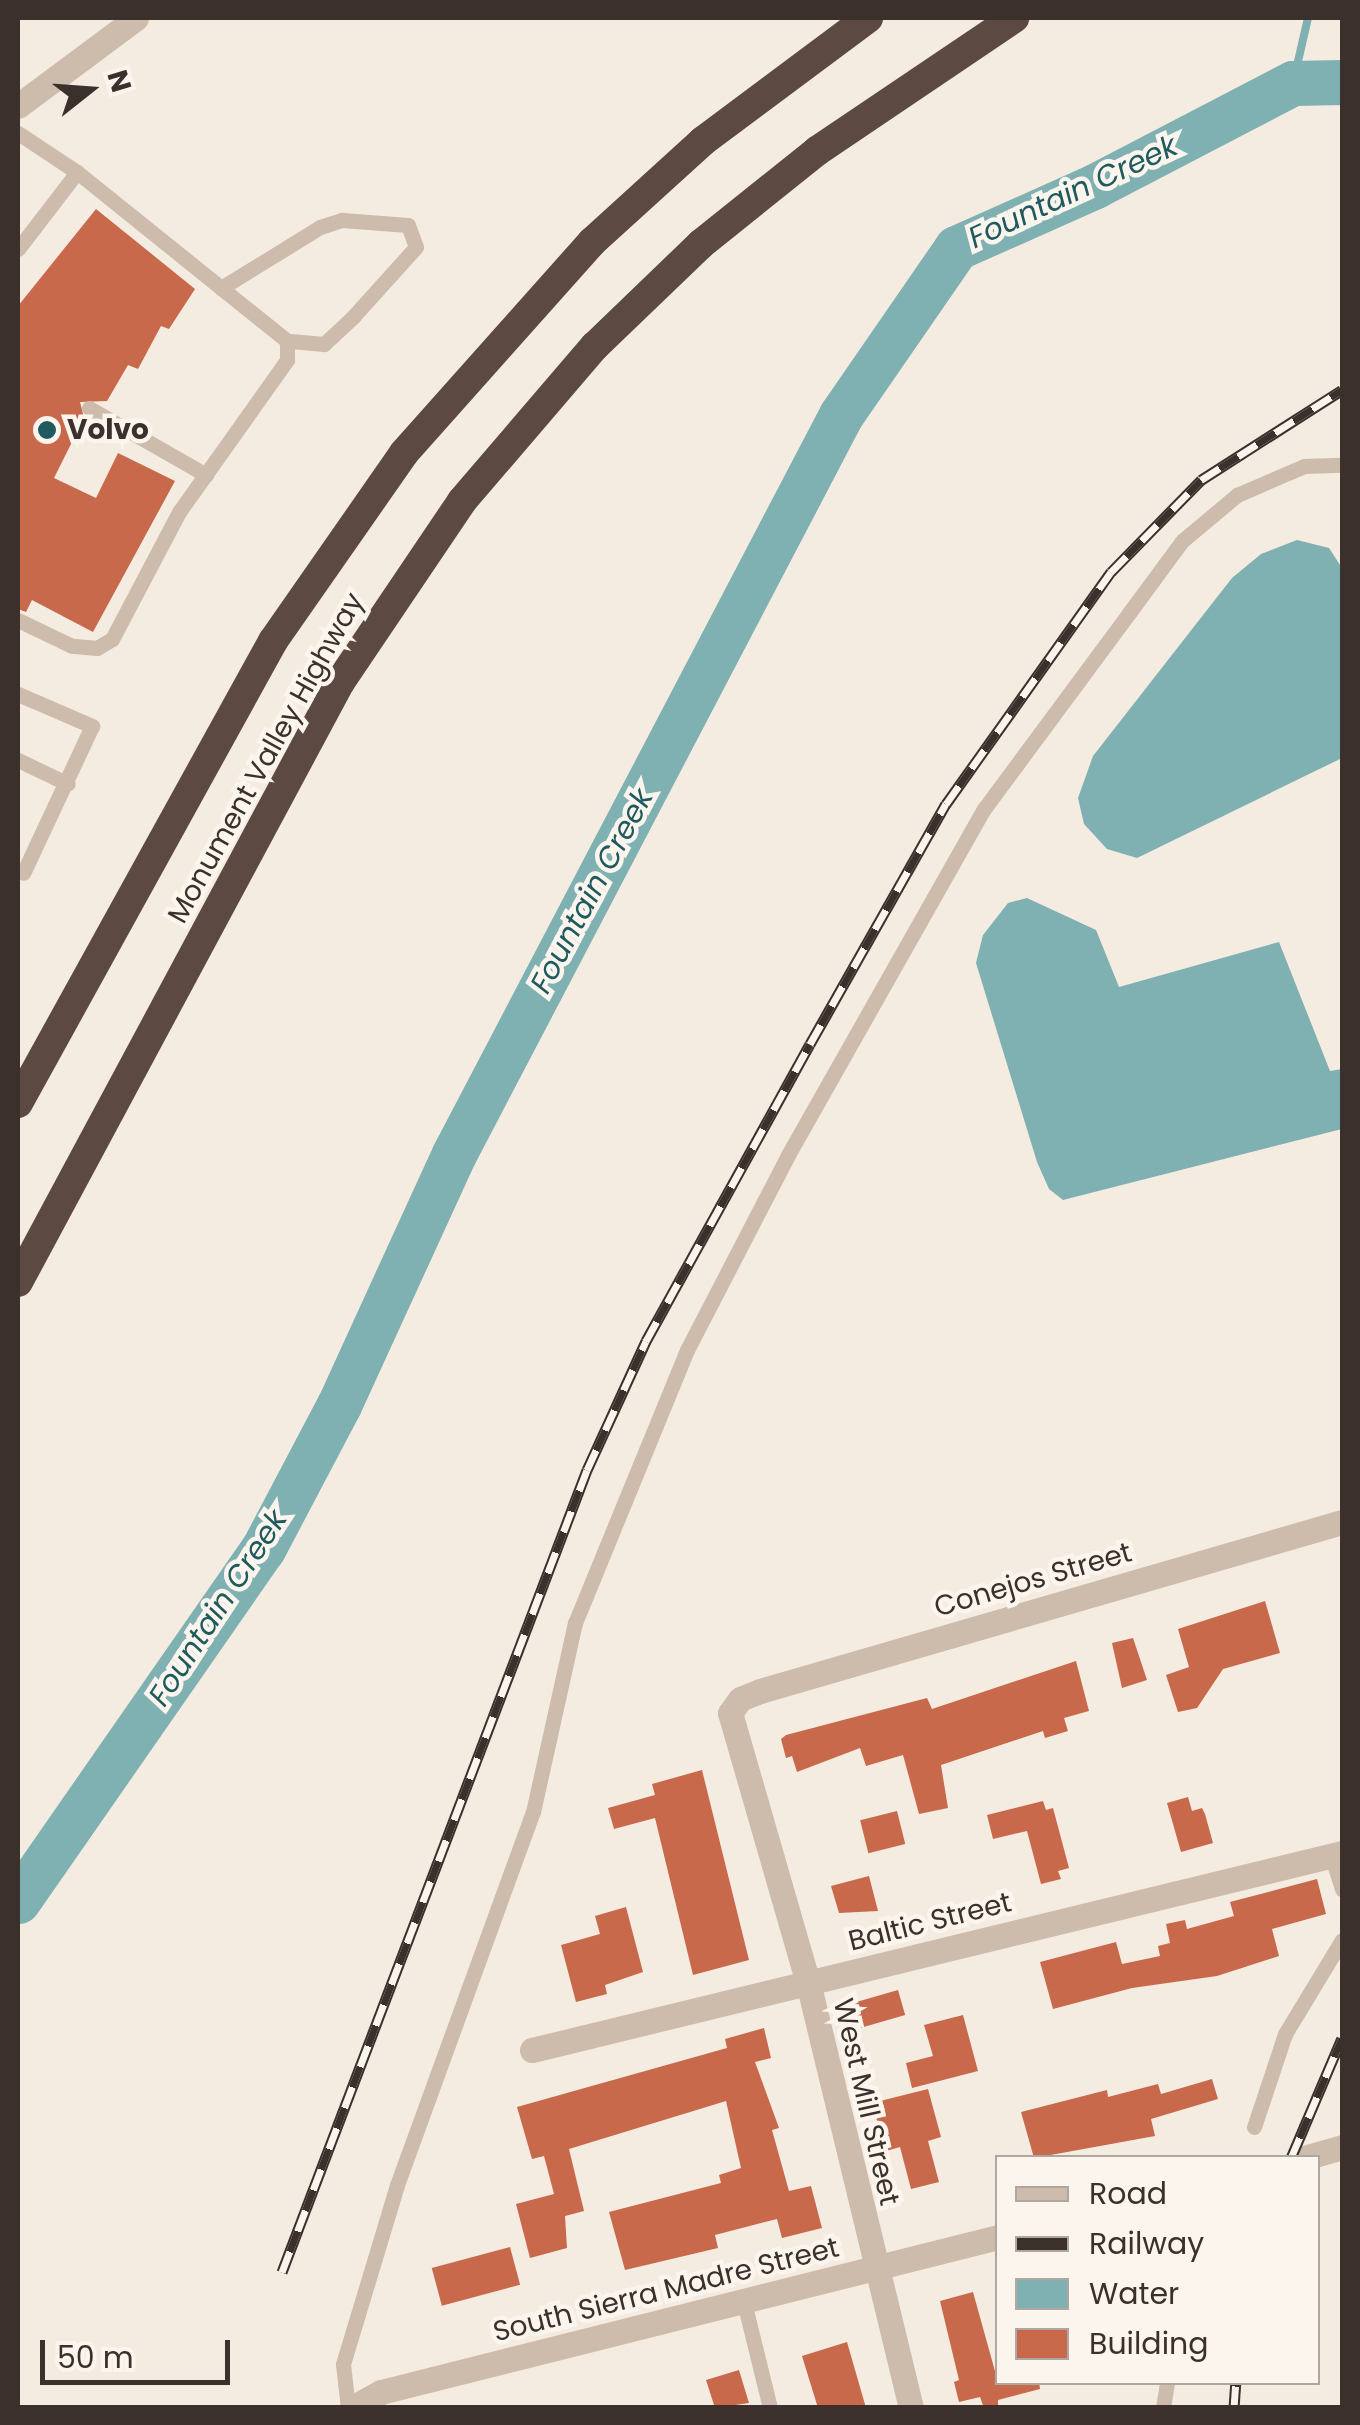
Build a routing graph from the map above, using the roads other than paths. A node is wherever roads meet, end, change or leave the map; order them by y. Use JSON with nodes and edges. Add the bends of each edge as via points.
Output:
{"nodes":[{"id":1,"x":136,"y":18,"type":"edge"},
{"id":2,"x":868,"y":18,"type":"edge"},
{"id":3,"x":1014,"y":18,"type":"edge"},
{"id":4,"x":108,"y":25,"type":"edge"},
{"id":5,"x":18,"y":106,"type":"edge"},
{"id":6,"x":18,"y":133,"type":"edge"},
{"id":7,"x":77,"y":172,"type":"junction"},
{"id":8,"x":18,"y":249,"type":"edge"},
{"id":9,"x":220,"y":288,"type":"junction"},
{"id":10,"x":286,"y":341,"type":"junction"},
{"id":11,"x":88,"y":408,"type":"dead end"},
{"id":12,"x":1342,"y":466,"type":"edge"},
{"id":13,"x":206,"y":474,"type":"junction"},
{"id":14,"x":18,"y":620,"type":"edge"},
{"id":15,"x":18,"y":694,"type":"edge"},
{"id":16,"x":18,"y":760,"type":"edge"},
{"id":17,"x":68,"y":784,"type":"junction"},
{"id":18,"x":23,"y":873,"type":"dead end"},
{"id":19,"x":18,"y":1103,"type":"edge"},
{"id":20,"x":18,"y":1282,"type":"edge"},
{"id":21,"x":1342,"y":1522,"type":"edge"},
{"id":22,"x":740,"y":1699,"type":"joint"},
{"id":23,"x":1337,"y":1854,"type":"edge"},
{"id":24,"x":1342,"y":1888,"type":"edge"},
{"id":25,"x":1342,"y":1940,"type":"edge"},
{"id":26,"x":808,"y":1983,"type":"junction"},
{"id":27,"x":532,"y":2050,"type":"dead end"},
{"id":28,"x":1254,"y":2126,"type":"dead end"},
{"id":29,"x":1342,"y":2147,"type":"edge"},
{"id":30,"x":1314,"y":2155,"type":"edge"},
{"id":31,"x":995,"y":2239,"type":"edge"},
{"id":32,"x":874,"y":2269,"type":"junction"},
{"id":33,"x":744,"y":2302,"type":"junction"},
{"id":34,"x":350,"y":2408,"type":"edge"},
{"id":35,"x":770,"y":2408,"type":"edge"},
{"id":36,"x":911,"y":2408,"type":"edge"}],
"edges":[{"from":1,"to":4,"type":"street"},
{"from":2,"to":19,"type":"highway","name":"Monument Valley Highway","via":[[703,140],[592,242],[404,452],[273,642]]},
{"from":3,"to":20,"type":"highway","name":"Monument Valley Highway","via":[[817,151],[701,244],[595,346],[462,500],[340,682]]},
{"from":4,"to":5,"type":"street"},
{"from":6,"to":7,"type":"lane"},
{"from":7,"to":8,"type":"lane"},
{"from":7,"to":9,"type":"lane"},
{"from":9,"to":10,"type":"lane"},
{"from":9,"to":10,"type":"lane","via":[[320,227],[342,220],[408,225],[416,247],[353,317],[324,344]]},
{"from":10,"to":13,"type":"lane","via":[[287,360]]},
{"from":11,"to":13,"type":"lane"},
{"from":12,"to":34,"type":"lane","via":[[1304,466],[1237,495],[1182,540],[984,809],[788,1155],[687,1350],[574,1623],[533,1812],[398,2184],[342,2364]]},
{"from":13,"to":14,"type":"lane","via":[[112,639],[97,648],[72,646]]},
{"from":15,"to":17,"type":"lane","via":[[92,726]]},
{"from":16,"to":17,"type":"lane"},
{"from":17,"to":18,"type":"lane"},
{"from":21,"to":22,"type":"street","name":"Conejos Street"},
{"from":22,"to":26,"type":"street","name":"West Mill Street","via":[[730,1713]]},
{"from":23,"to":24,"type":"lane"},
{"from":23,"to":26,"type":"street","name":"Baltic Street"},
{"from":25,"to":28,"type":"lane","via":[[1285,2034]]},
{"from":26,"to":27,"type":"street","name":"Baltic Street"},
{"from":26,"to":32,"type":"street","name":"West Mill Street"},
{"from":29,"to":30,"type":"street"},
{"from":31,"to":32,"type":"street","name":"South Sierra Madre Street"},
{"from":32,"to":33,"type":"street","name":"South Sierra Madre Street"},
{"from":32,"to":36,"type":"street","name":"West Mill Street"},
{"from":33,"to":34,"type":"street","name":"South Sierra Madre Street","via":[[381,2392]]},
{"from":33,"to":35,"type":"lane"}]}
